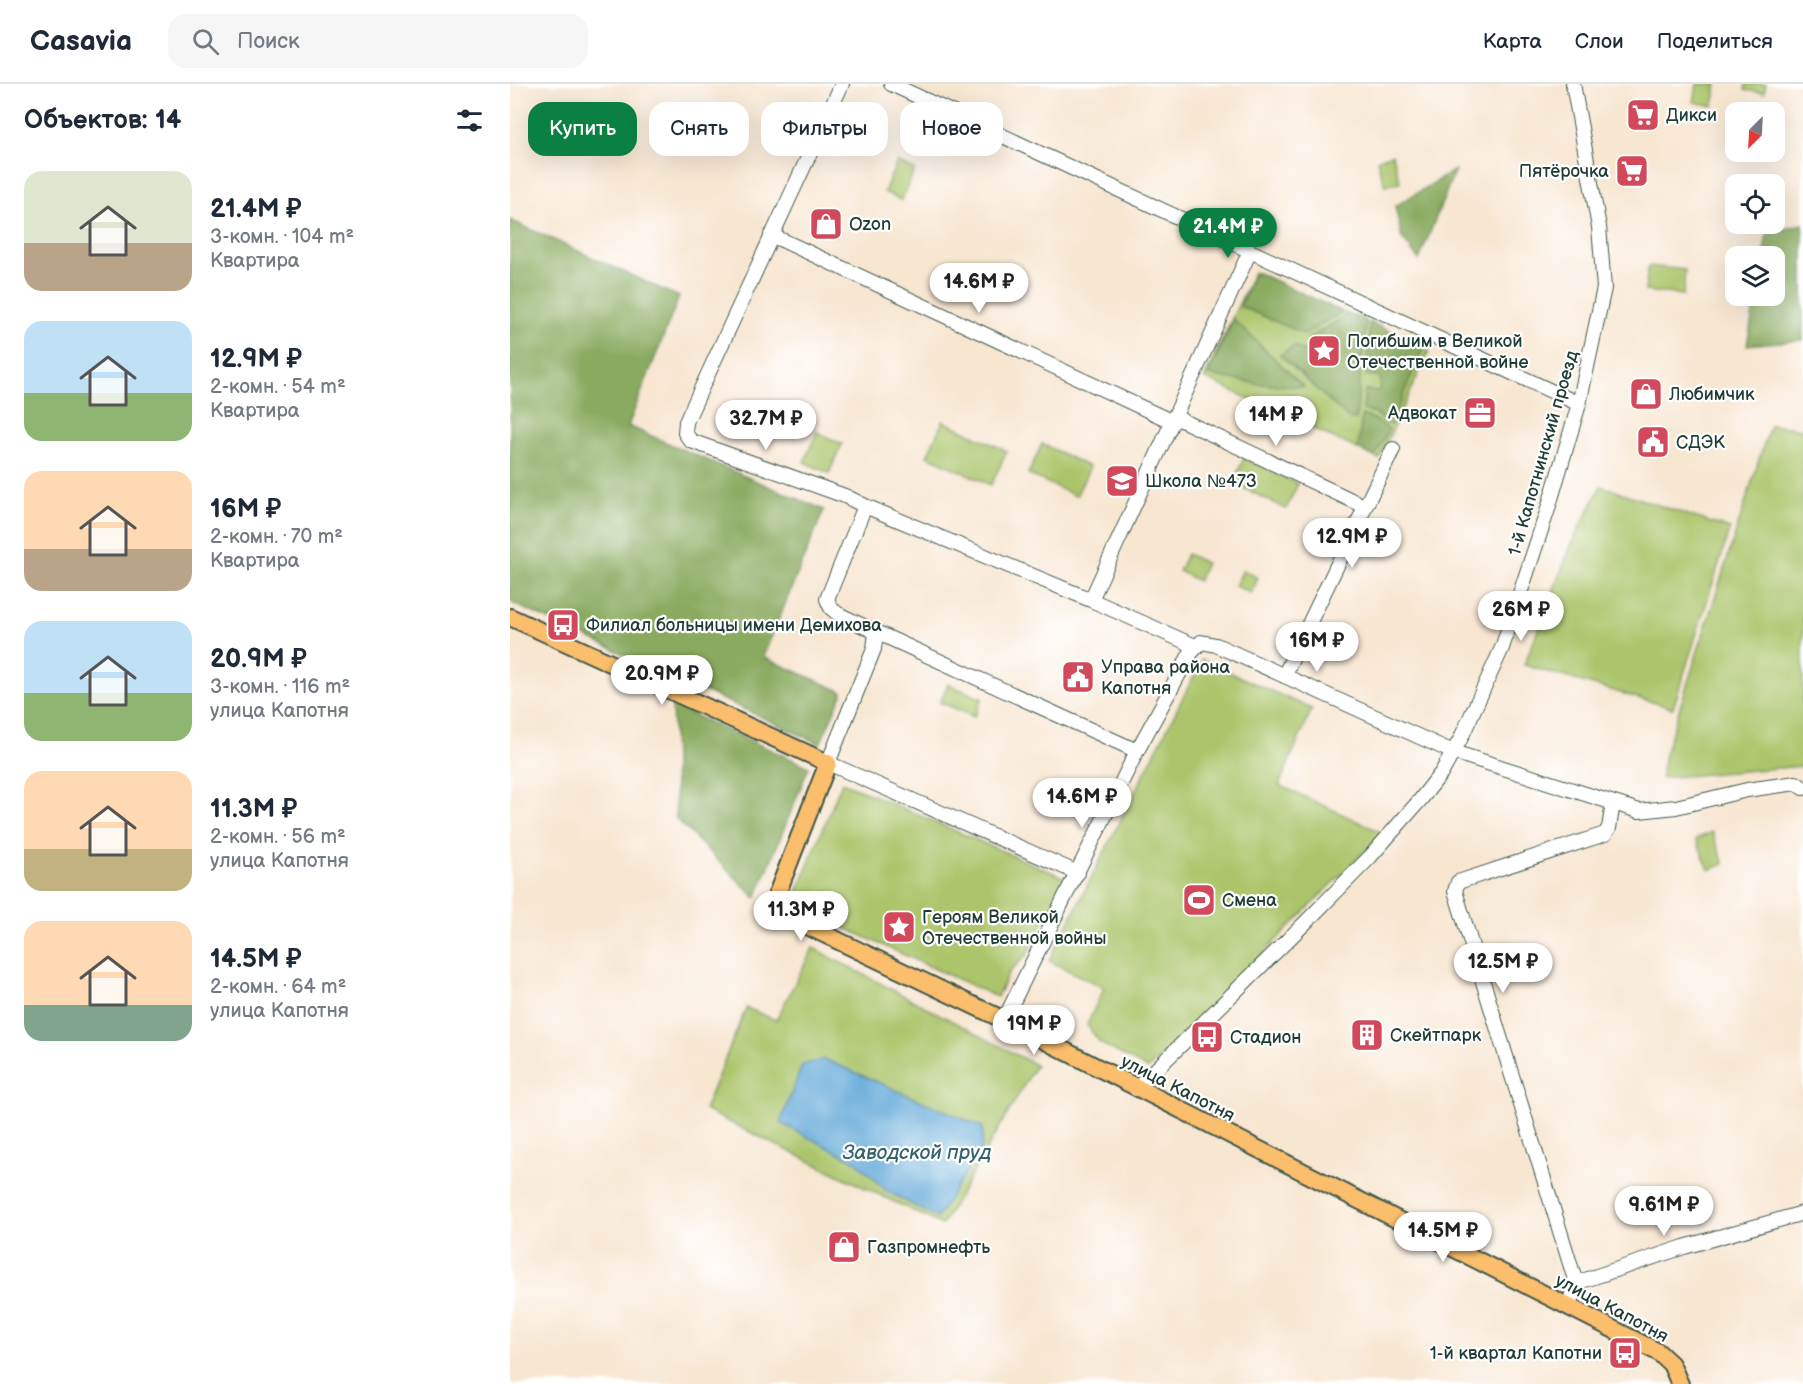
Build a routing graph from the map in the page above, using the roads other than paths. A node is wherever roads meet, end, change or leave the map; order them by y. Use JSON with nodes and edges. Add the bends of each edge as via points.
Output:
{"nodes":[{"id":1,"x":842,"y":84,"type":"edge"},
{"id":2,"x":891,"y":84,"type":"edge"},
{"id":3,"x":1573,"y":84,"type":"edge"},
{"id":4,"x":771,"y":235,"type":"junction"},
{"id":5,"x":1250,"y":251,"type":"junction"},
{"id":6,"x":1579,"y":404,"type":"junction"},
{"id":7,"x":1174,"y":419,"type":"junction"},
{"id":8,"x":1393,"y":449,"type":"dead end"},
{"id":9,"x":865,"y":506,"type":"junction"},
{"id":10,"x":1364,"y":506,"type":"junction"},
{"id":11,"x":1092,"y":600,"type":"junction"},
{"id":12,"x":510,"y":617,"type":"edge"},
{"id":13,"x":876,"y":632,"type":"junction"},
{"id":14,"x":1195,"y":646,"type":"junction"},
{"id":15,"x":1284,"y":676,"type":"junction"},
{"id":16,"x":1137,"y":751,"type":"junction"},
{"id":17,"x":1454,"y":752,"type":"junction"},
{"id":18,"x":828,"y":763,"type":"junction"},
{"id":19,"x":1803,"y":788,"type":"edge"},
{"id":20,"x":1613,"y":802,"type":"junction"},
{"id":21,"x":1078,"y":873,"type":"junction"},
{"id":22,"x":1004,"y":1020,"type":"junction"},
{"id":23,"x":1136,"y":1089,"type":"junction"},
{"id":24,"x":1803,"y":1214,"type":"edge"},
{"id":25,"x":1576,"y":1283,"type":"junction"},
{"id":26,"x":1570,"y":1307,"type":"junction"},
{"id":27,"x":1680,"y":1384,"type":"edge"}],
"edges":[{"from":1,"to":4,"type":"street"},
{"from":2,"to":5,"type":"street"},
{"from":3,"to":6,"type":"street","name":"1-й Капотнинский проезд","via":[[1604,274]]},
{"from":4,"to":7,"type":"street"},
{"from":4,"to":9,"type":"street","via":[[686,422],[685,433],[692,441]]},
{"from":5,"to":6,"type":"street"},
{"from":5,"to":7,"type":"street"},
{"from":6,"to":17,"type":"street","name":"1-й Капотнинский проезд","via":[[1502,648]]},
{"from":7,"to":10,"type":"street"},
{"from":7,"to":11,"type":"street"},
{"from":8,"to":10,"type":"street"},
{"from":9,"to":11,"type":"street"},
{"from":9,"to":13,"type":"street","via":[[827,599],[838,614]]},
{"from":10,"to":15,"type":"street"},
{"from":11,"to":14,"type":"street"},
{"from":12,"to":18,"type":"main road"},
{"from":13,"to":16,"type":"street"},
{"from":13,"to":18,"type":"street","via":[[874,649]]},
{"from":14,"to":15,"type":"street","via":[[1201,642],[1216,645]]},
{"from":14,"to":16,"type":"street"},
{"from":15,"to":17,"type":"street"},
{"from":16,"to":21,"type":"street"},
{"from":17,"to":20,"type":"street"},
{"from":17,"to":23,"type":"street","name":"1-й Капотнинский проезд","via":[[1429,790],[1370,857]]},
{"from":18,"to":21,"type":"street"},
{"from":18,"to":22,"type":"main road","name":"улица Капотня","via":[[777,894],[776,911]]},
{"from":19,"to":20,"type":"street","via":[[1796,783],[1639,811]]},
{"from":20,"to":25,"type":"street","via":[[1605,834],[1458,882],[1455,891]]},
{"from":21,"to":22,"type":"street"},
{"from":22,"to":23,"type":"main road","name":"улица Капотня"},
{"from":23,"to":26,"type":"main road","name":"улица Капотня"},
{"from":24,"to":25,"type":"street","via":[[1684,1247]]},
{"from":25,"to":26,"type":"street"},
{"from":26,"to":27,"type":"main road","name":"улица Капотня","via":[[1658,1352],[1671,1364]]}]}
